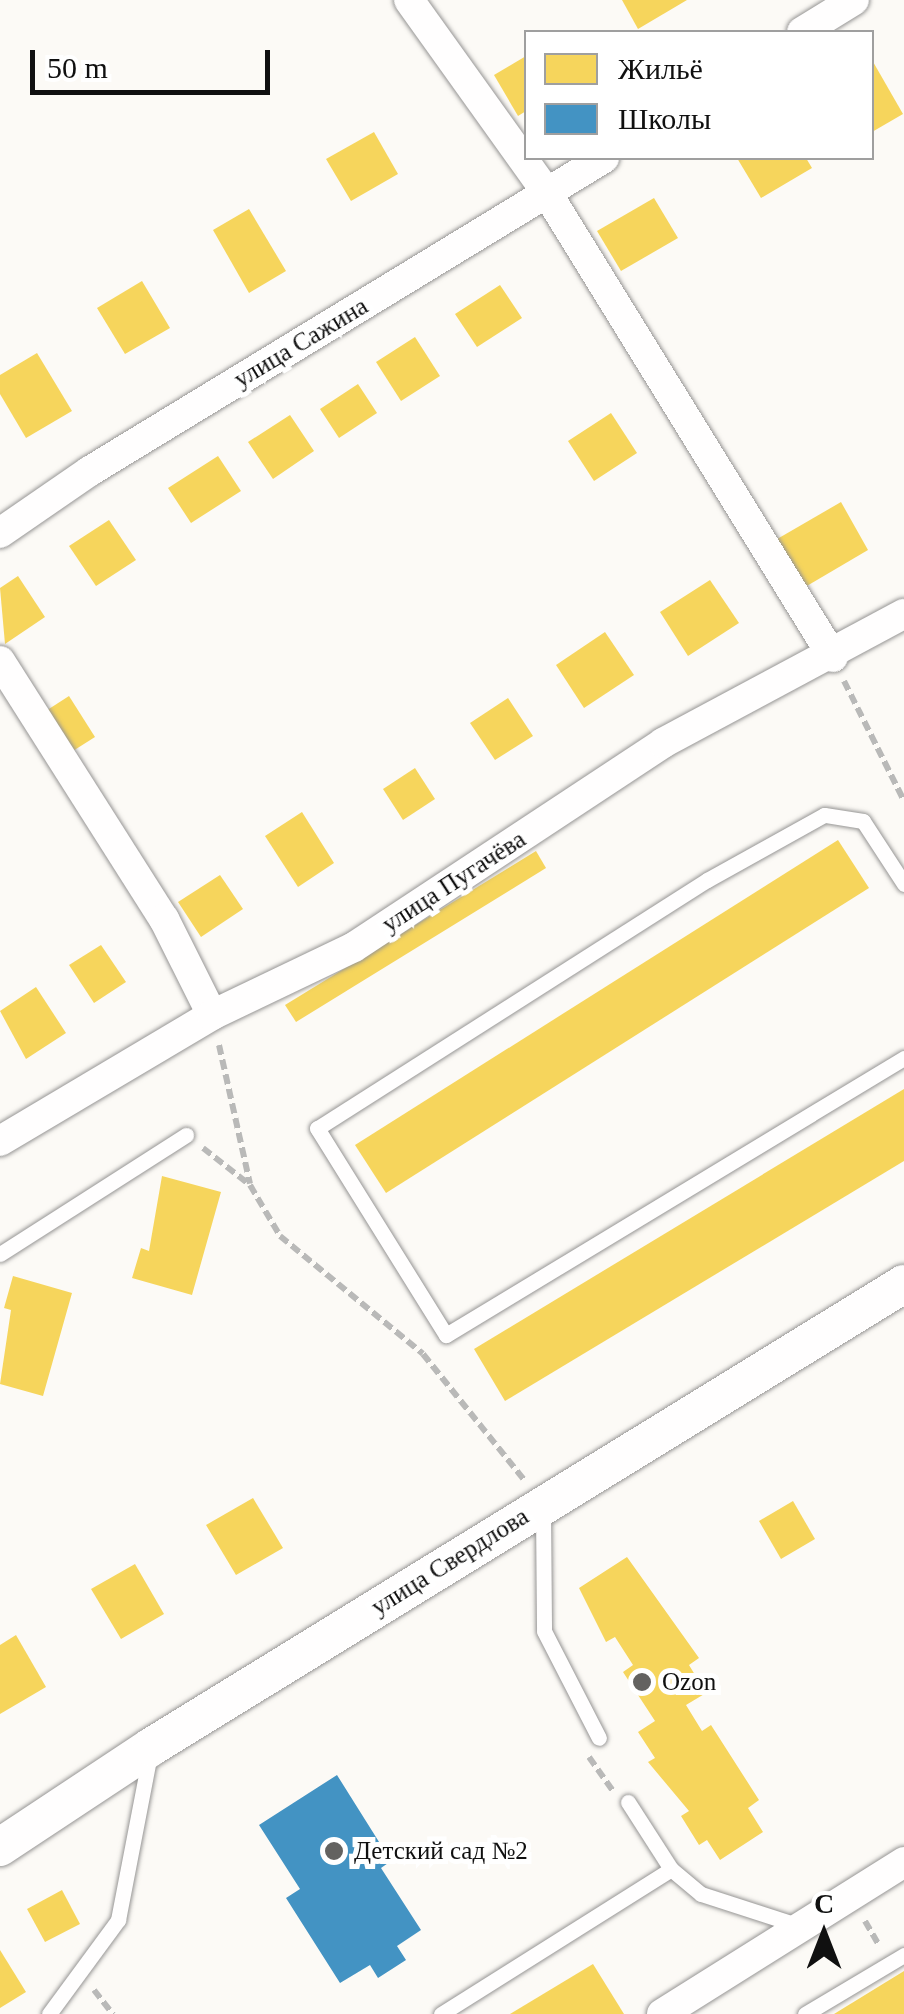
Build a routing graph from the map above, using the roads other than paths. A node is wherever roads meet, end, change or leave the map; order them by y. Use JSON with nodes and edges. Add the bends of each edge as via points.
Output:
{"nodes":[{"id":1,"x":409,"y":0,"type":"edge"},
{"id":2,"x":854,"y":0,"type":"edge"},
{"id":3,"x":805,"y":30,"type":"edge"},
{"id":4,"x":601,"y":160,"type":"edge"},
{"id":5,"x":547,"y":194,"type":"junction"},
{"id":6,"x":0,"y":533,"type":"edge"},
{"id":7,"x":904,"y":614,"type":"edge"},
{"id":8,"x":833,"y":657,"type":"junction"},
{"id":9,"x":0,"y":662,"type":"edge"},
{"id":10,"x":904,"y":884,"type":"edge"},
{"id":11,"x":212,"y":1014,"type":"junction"},
{"id":12,"x":904,"y":1058,"type":"edge"},
{"id":13,"x":186,"y":1135,"type":"road end"},
{"id":14,"x":0,"y":1141,"type":"edge"},
{"id":15,"x":0,"y":1254,"type":"edge"},
{"id":16,"x":904,"y":1284,"type":"edge"},
{"id":17,"x":543,"y":1504,"type":"junction"},
{"id":18,"x":599,"y":1738,"type":"dead end"},
{"id":19,"x":152,"y":1746,"type":"junction"},
{"id":20,"x":628,"y":1802,"type":"dead end"},
{"id":21,"x":0,"y":1847,"type":"edge"},
{"id":22,"x":904,"y":1862,"type":"edge"},
{"id":23,"x":671,"y":1869,"type":"junction"},
{"id":24,"x":797,"y":1925,"type":"junction"},
{"id":25,"x":897,"y":1959,"type":"edge"},
{"id":26,"x":49,"y":2014,"type":"edge"},
{"id":27,"x":441,"y":2014,"type":"edge"},
{"id":28,"x":662,"y":2014,"type":"edge"},
{"id":29,"x":805,"y":2014,"type":"edge"}],
"edges":[{"from":1,"to":5,"type":"street"},
{"from":2,"to":3,"type":"street"},
{"from":4,"to":5,"type":"street","name":"улица Сажина"},
{"from":5,"to":6,"type":"street","name":"улица Сажина","via":[[90,471]]},
{"from":5,"to":8,"type":"street"},
{"from":7,"to":8,"type":"street","name":"улица Пугачёва"},
{"from":8,"to":11,"type":"street","name":"улица Пугачёва","via":[[663,743],[354,947]]},
{"from":9,"to":11,"type":"street","via":[[164,918]]},
{"from":10,"to":12,"type":"lane","via":[[862,822],[824,815],[707,880],[317,1128],[446,1335]]},
{"from":11,"to":14,"type":"street","name":"улица Пугачёва"},
{"from":13,"to":15,"type":"lane"},
{"from":16,"to":17,"type":"street","name":"улица Свердлова"},
{"from":17,"to":18,"type":"lane","via":[[544,1631]]},
{"from":17,"to":19,"type":"street","name":"улица Свердлова"},
{"from":19,"to":21,"type":"street","name":"улица Свердлова"},
{"from":19,"to":26,"type":"lane","via":[[118,1920]]},
{"from":20,"to":23,"type":"lane"},
{"from":22,"to":24,"type":"street"},
{"from":23,"to":24,"type":"lane","via":[[701,1894]]},
{"from":23,"to":27,"type":"lane"},
{"from":24,"to":28,"type":"street"},
{"from":25,"to":29,"type":"lane"}]}
